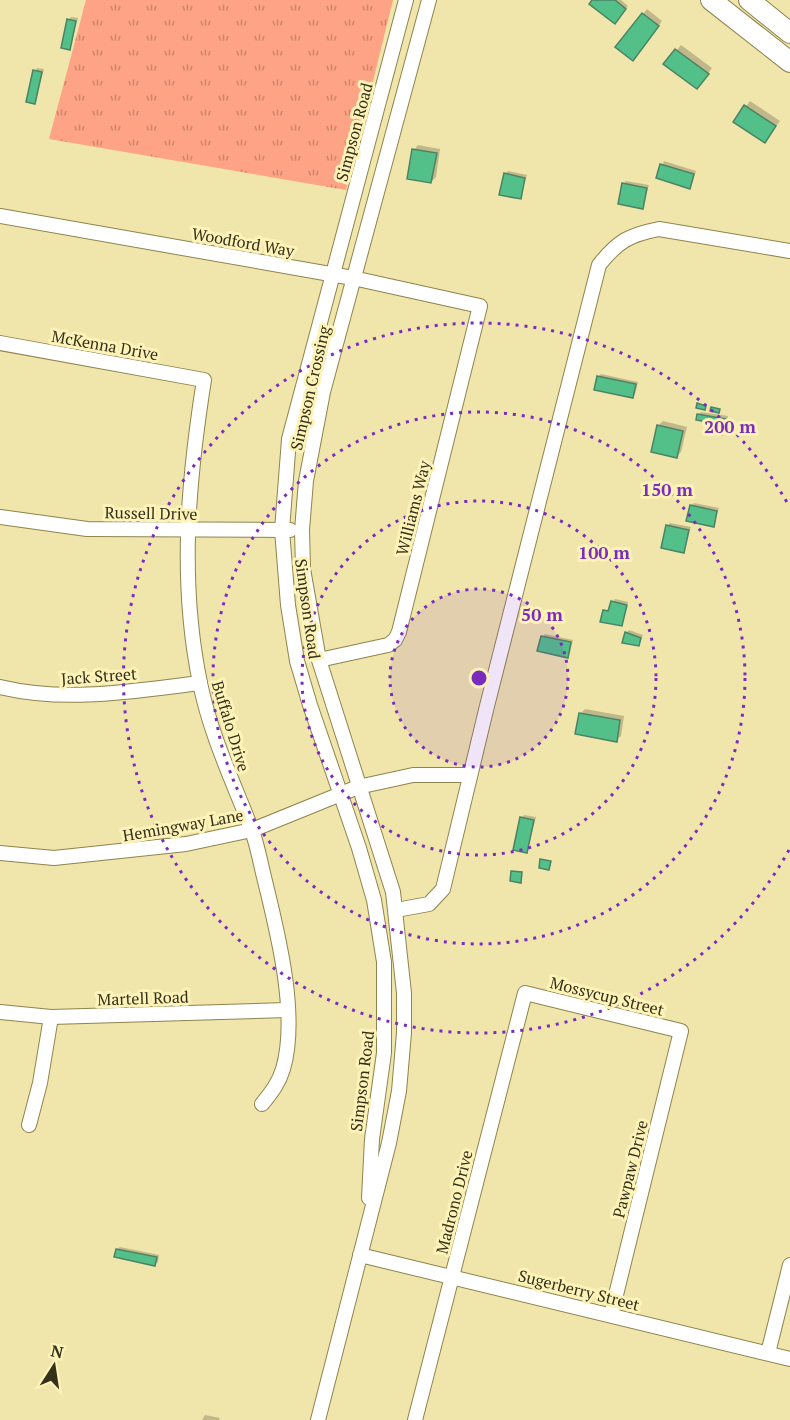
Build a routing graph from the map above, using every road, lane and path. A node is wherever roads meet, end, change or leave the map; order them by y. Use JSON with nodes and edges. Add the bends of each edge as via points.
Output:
{"nodes":[{"id":1,"x":406,"y":0,"type":"edge"},
{"id":2,"x":429,"y":0,"type":"edge"},
{"id":3,"x":711,"y":0,"type":"edge"},
{"id":4,"x":750,"y":0,"type":"edge"},
{"id":5,"x":790,"y":33,"type":"edge"},
{"id":6,"x":790,"y":62,"type":"edge"},
{"id":7,"x":0,"y":216,"type":"edge"},
{"id":8,"x":790,"y":251,"type":"edge"},
{"id":9,"x":332,"y":275,"type":"junction"},
{"id":10,"x":353,"y":278,"type":"junction"},
{"id":11,"x":480,"y":306,"type":"joint"},
{"id":12,"x":0,"y":343,"type":"edge"},
{"id":13,"x":204,"y":380,"type":"joint"},
{"id":14,"x":0,"y":518,"type":"edge"},
{"id":15,"x":282,"y":530,"type":"junction"},
{"id":16,"x":302,"y":530,"type":"junction"},
{"id":17,"x":186,"y":531,"type":"junction"},
{"id":18,"x":319,"y":660,"type":"junction"},
{"id":19,"x":200,"y":683,"type":"junction"},
{"id":20,"x":0,"y":687,"type":"edge"},
{"id":21,"x":470,"y":775,"type":"junction"},
{"id":22,"x":358,"y":787,"type":"junction"},
{"id":23,"x":340,"y":795,"type":"junction"},
{"id":24,"x":252,"y":830,"type":"junction"},
{"id":25,"x":0,"y":852,"type":"edge"},
{"id":26,"x":396,"y":910,"type":"junction"},
{"id":27,"x":525,"y":993,"type":"joint"},
{"id":28,"x":287,"y":1010,"type":"junction"},
{"id":29,"x":0,"y":1012,"type":"edge"},
{"id":30,"x":51,"y":1017,"type":"junction"},
{"id":31,"x":681,"y":1031,"type":"joint"},
{"id":32,"x":262,"y":1104,"type":"dead end"},
{"id":33,"x":29,"y":1125,"type":"dead end"},
{"id":34,"x":368,"y":1224,"type":"junction"},
{"id":35,"x":360,"y":1255,"type":"junction"},
{"id":36,"x":790,"y":1265,"type":"edge"},
{"id":37,"x":452,"y":1276,"type":"junction"},
{"id":38,"x":611,"y":1315,"type":"junction"},
{"id":39,"x":768,"y":1353,"type":"junction"},
{"id":40,"x":790,"y":1359,"type":"edge"},
{"id":41,"x":318,"y":1420,"type":"edge"},
{"id":42,"x":415,"y":1420,"type":"edge"}],
"edges":[{"from":1,"to":9,"type":"street","name":"Simpson Road"},
{"from":2,"to":10,"type":"street","name":"Simpson Crossing"},
{"from":3,"to":6,"type":"highway"},
{"from":4,"to":5,"type":"highway"},
{"from":7,"to":9,"type":"street","name":"Woodford Way"},
{"from":8,"to":21,"type":"street","via":[[659,229],[615,244],[599,265]]},
{"from":9,"to":10,"type":"street","name":"Woodford Way"},
{"from":9,"to":15,"type":"street","name":"Simpson Road","via":[[289,438]]},
{"from":10,"to":11,"type":"street","name":"Woodford Way"},
{"from":10,"to":16,"type":"street","name":"Simpson Crossing","via":[[323,392],[306,481]]},
{"from":11,"to":18,"type":"street","name":"Williams Way","via":[[396,640]]},
{"from":12,"to":13,"type":"street","name":"McKenna Drive"},
{"from":13,"to":17,"type":"street","name":"Buffalo Drive","via":[[192,455]]},
{"from":14,"to":17,"type":"street","name":"Russell Drive","via":[[87,529]]},
{"from":15,"to":16,"type":"street","name":"Russell Drive"},
{"from":15,"to":17,"type":"street","name":"Russell Drive"},
{"from":15,"to":23,"type":"street","name":"Simpson Road","via":[[297,660]]},
{"from":16,"to":18,"type":"street","name":"Simpson Crossing","via":[[303,569]]},
{"from":17,"to":19,"type":"street","name":"Buffalo Drive","via":[[190,610]]},
{"from":18,"to":22,"type":"street","name":"Simpson Crossing"},
{"from":19,"to":20,"type":"street","name":"Jack Street","via":[[57,697]]},
{"from":19,"to":24,"type":"street","name":"Buffalo Drive","via":[[222,760]]},
{"from":21,"to":22,"type":"street","name":"Hemingway Lane","via":[[413,776]]},
{"from":21,"to":26,"type":"street","via":[[443,889],[429,904]]},
{"from":22,"to":23,"type":"street","name":"Hemingway Lane"},
{"from":22,"to":26,"type":"street","name":"Simpson Road"},
{"from":23,"to":24,"type":"street","name":"Hemingway Lane"},
{"from":23,"to":34,"type":"street","name":"Simpson Road","via":[[374,900],[385,986],[384,1053],[372,1139]]},
{"from":24,"to":25,"type":"street","name":"Hemingway Lane","via":[[113,854],[54,858]]},
{"from":24,"to":28,"type":"street","name":"Buffalo Drive","via":[[282,956]]},
{"from":26,"to":34,"type":"street","name":"Simpson Road","via":[[404,983],[399,1091]]},
{"from":27,"to":31,"type":"street","name":"Mossycup Street"},
{"from":27,"to":37,"type":"street","name":"Madrono Drive"},
{"from":28,"to":30,"type":"street","name":"Martell Road"},
{"from":28,"to":32,"type":"street","name":"Buffalo Drive","via":[[283,1068],[275,1088]]},
{"from":29,"to":30,"type":"street","name":"Martell Road"},
{"from":30,"to":33,"type":"street"},
{"from":31,"to":38,"type":"street","name":"Pawpaw Drive"},
{"from":34,"to":35,"type":"street","name":"Simpson Road"},
{"from":35,"to":37,"type":"street","name":"Sugerberry Street"},
{"from":35,"to":41,"type":"street","name":"Simpson Road"},
{"from":36,"to":39,"type":"street"},
{"from":37,"to":38,"type":"street","name":"Sugerberry Street"},
{"from":37,"to":42,"type":"street","name":"Madrono Drive"},
{"from":38,"to":39,"type":"street","name":"Sugerberry Street"},
{"from":39,"to":40,"type":"street","name":"Sugerberry Street"}]}
